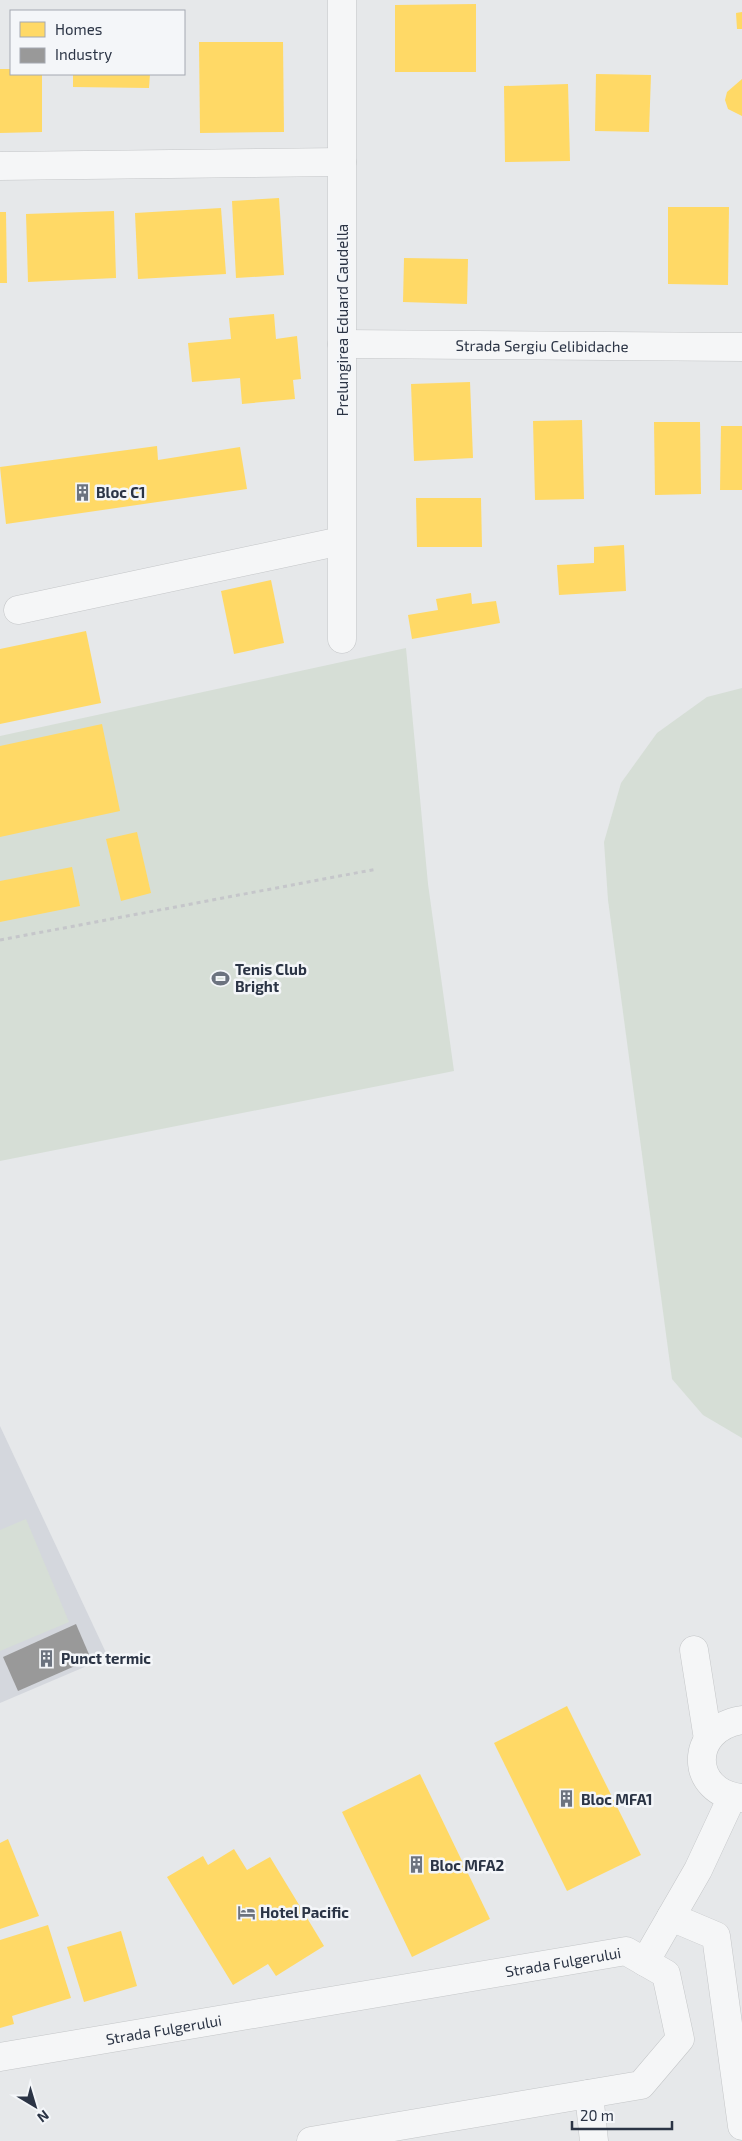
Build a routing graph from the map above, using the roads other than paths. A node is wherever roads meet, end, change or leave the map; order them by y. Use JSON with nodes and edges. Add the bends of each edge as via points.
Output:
{"nodes":[{"id":1,"x":342,"y":0,"type":"edge"},
{"id":2,"x":342,"y":162,"type":"junction"},
{"id":3,"x":0,"y":166,"type":"edge"},
{"id":4,"x":342,"y":344,"type":"junction"},
{"id":5,"x":742,"y":347,"type":"edge"},
{"id":6,"x":342,"y":541,"type":"junction"},
{"id":7,"x":18,"y":610,"type":"dead end"},
{"id":8,"x":342,"y":639,"type":"dead end"},
{"id":9,"x":694,"y":1650,"type":"dead end"},
{"id":10,"x":742,"y":1720,"type":"edge"},
{"id":11,"x":708,"y":1739,"type":"junction"},
{"id":12,"x":737,"y":1798,"type":"edge"},
{"id":13,"x":671,"y":1917,"type":"junction"},
{"id":14,"x":645,"y":1962,"type":"junction"},
{"id":15,"x":0,"y":2056,"type":"edge"},
{"id":16,"x":589,"y":2094,"type":"junction"},
{"id":17,"x":742,"y":2126,"type":"edge"},
{"id":18,"x":311,"y":2141,"type":"edge"},
{"id":19,"x":594,"y":2141,"type":"edge"}],
"edges":[{"from":1,"to":2,"type":"street","name":"Prelungirea Eduard Caudella"},
{"from":2,"to":3,"type":"street"},
{"from":2,"to":4,"type":"street","name":"Prelungirea Eduard Caudella"},
{"from":4,"to":5,"type":"street","name":"Strada Sergiu Celibidache"},
{"from":4,"to":6,"type":"street","name":"Prelungirea Eduard Caudella"},
{"from":6,"to":7,"type":"street"},
{"from":6,"to":8,"type":"street","name":"Prelungirea Eduard Caudella"},
{"from":9,"to":11,"type":"street"},
{"from":10,"to":11,"type":"street","via":[[716,1728]]},
{"from":11,"to":12,"type":"street","via":[[703,1750],[705,1774],[720,1792]]},
{"from":12,"to":13,"type":"street"},
{"from":13,"to":14,"type":"street"},
{"from":13,"to":17,"type":"street","via":[[716,1936]]},
{"from":14,"to":15,"type":"street","name":"Strada Fulgerului","via":[[626,1951]]},
{"from":14,"to":16,"type":"street","name":"Strada Fulgerului","via":[[666,1974],[680,2039],[641,2085]]},
{"from":16,"to":18,"type":"street","name":"Strada Fulgerului"},
{"from":16,"to":19,"type":"street"}]}
